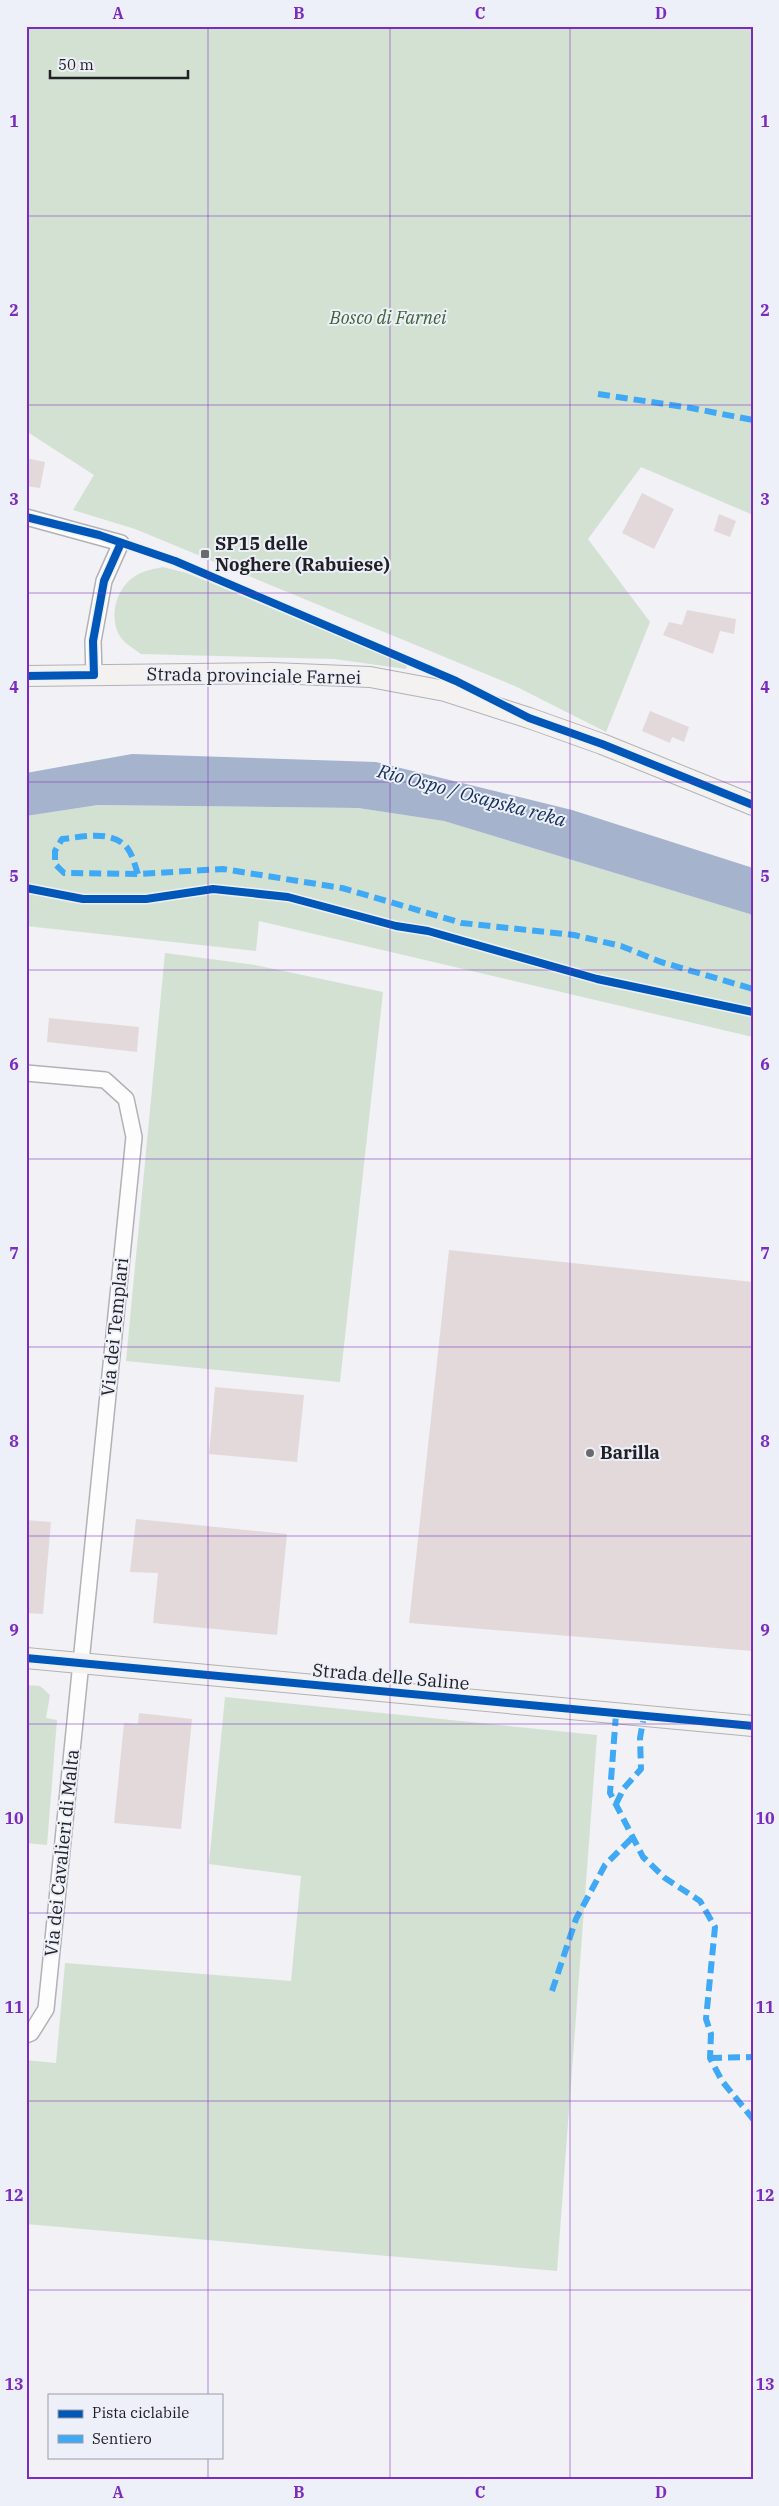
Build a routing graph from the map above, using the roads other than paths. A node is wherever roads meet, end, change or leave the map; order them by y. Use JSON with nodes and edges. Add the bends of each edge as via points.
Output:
{"nodes":[{"id":1,"x":26,"y":517,"type":"edge"},
{"id":2,"x":94,"y":675,"type":"junction"},
{"id":3,"x":26,"y":676,"type":"edge"},
{"id":4,"x":753,"y":805,"type":"edge"},
{"id":5,"x":26,"y":1073,"type":"edge"},
{"id":6,"x":26,"y":1658,"type":"edge"},
{"id":7,"x":82,"y":1663,"type":"junction"},
{"id":8,"x":753,"y":1726,"type":"edge"},
{"id":9,"x":26,"y":2035,"type":"edge"}],
"edges":[{"from":1,"to":2,"type":"street","via":[[121,543],[104,581],[93,641]]},
{"from":2,"to":3,"type":"main road","name":"Strada provinciale Farnei"},
{"from":2,"to":4,"type":"main road","name":"Strada provinciale Farnei","via":[[272,673],[370,677],[445,691],[602,744]]},
{"from":5,"to":7,"type":"street","name":"Via dei Templari","via":[[105,1080],[126,1099],[134,1136]]},
{"from":6,"to":7,"type":"main road","name":"Strada delle Saline"},
{"from":7,"to":8,"type":"main road","name":"Strada delle Saline"},
{"from":7,"to":9,"type":"street","name":"Via dei Cavalieri di Malta","via":[[46,2009],[31,2033]]}]}
